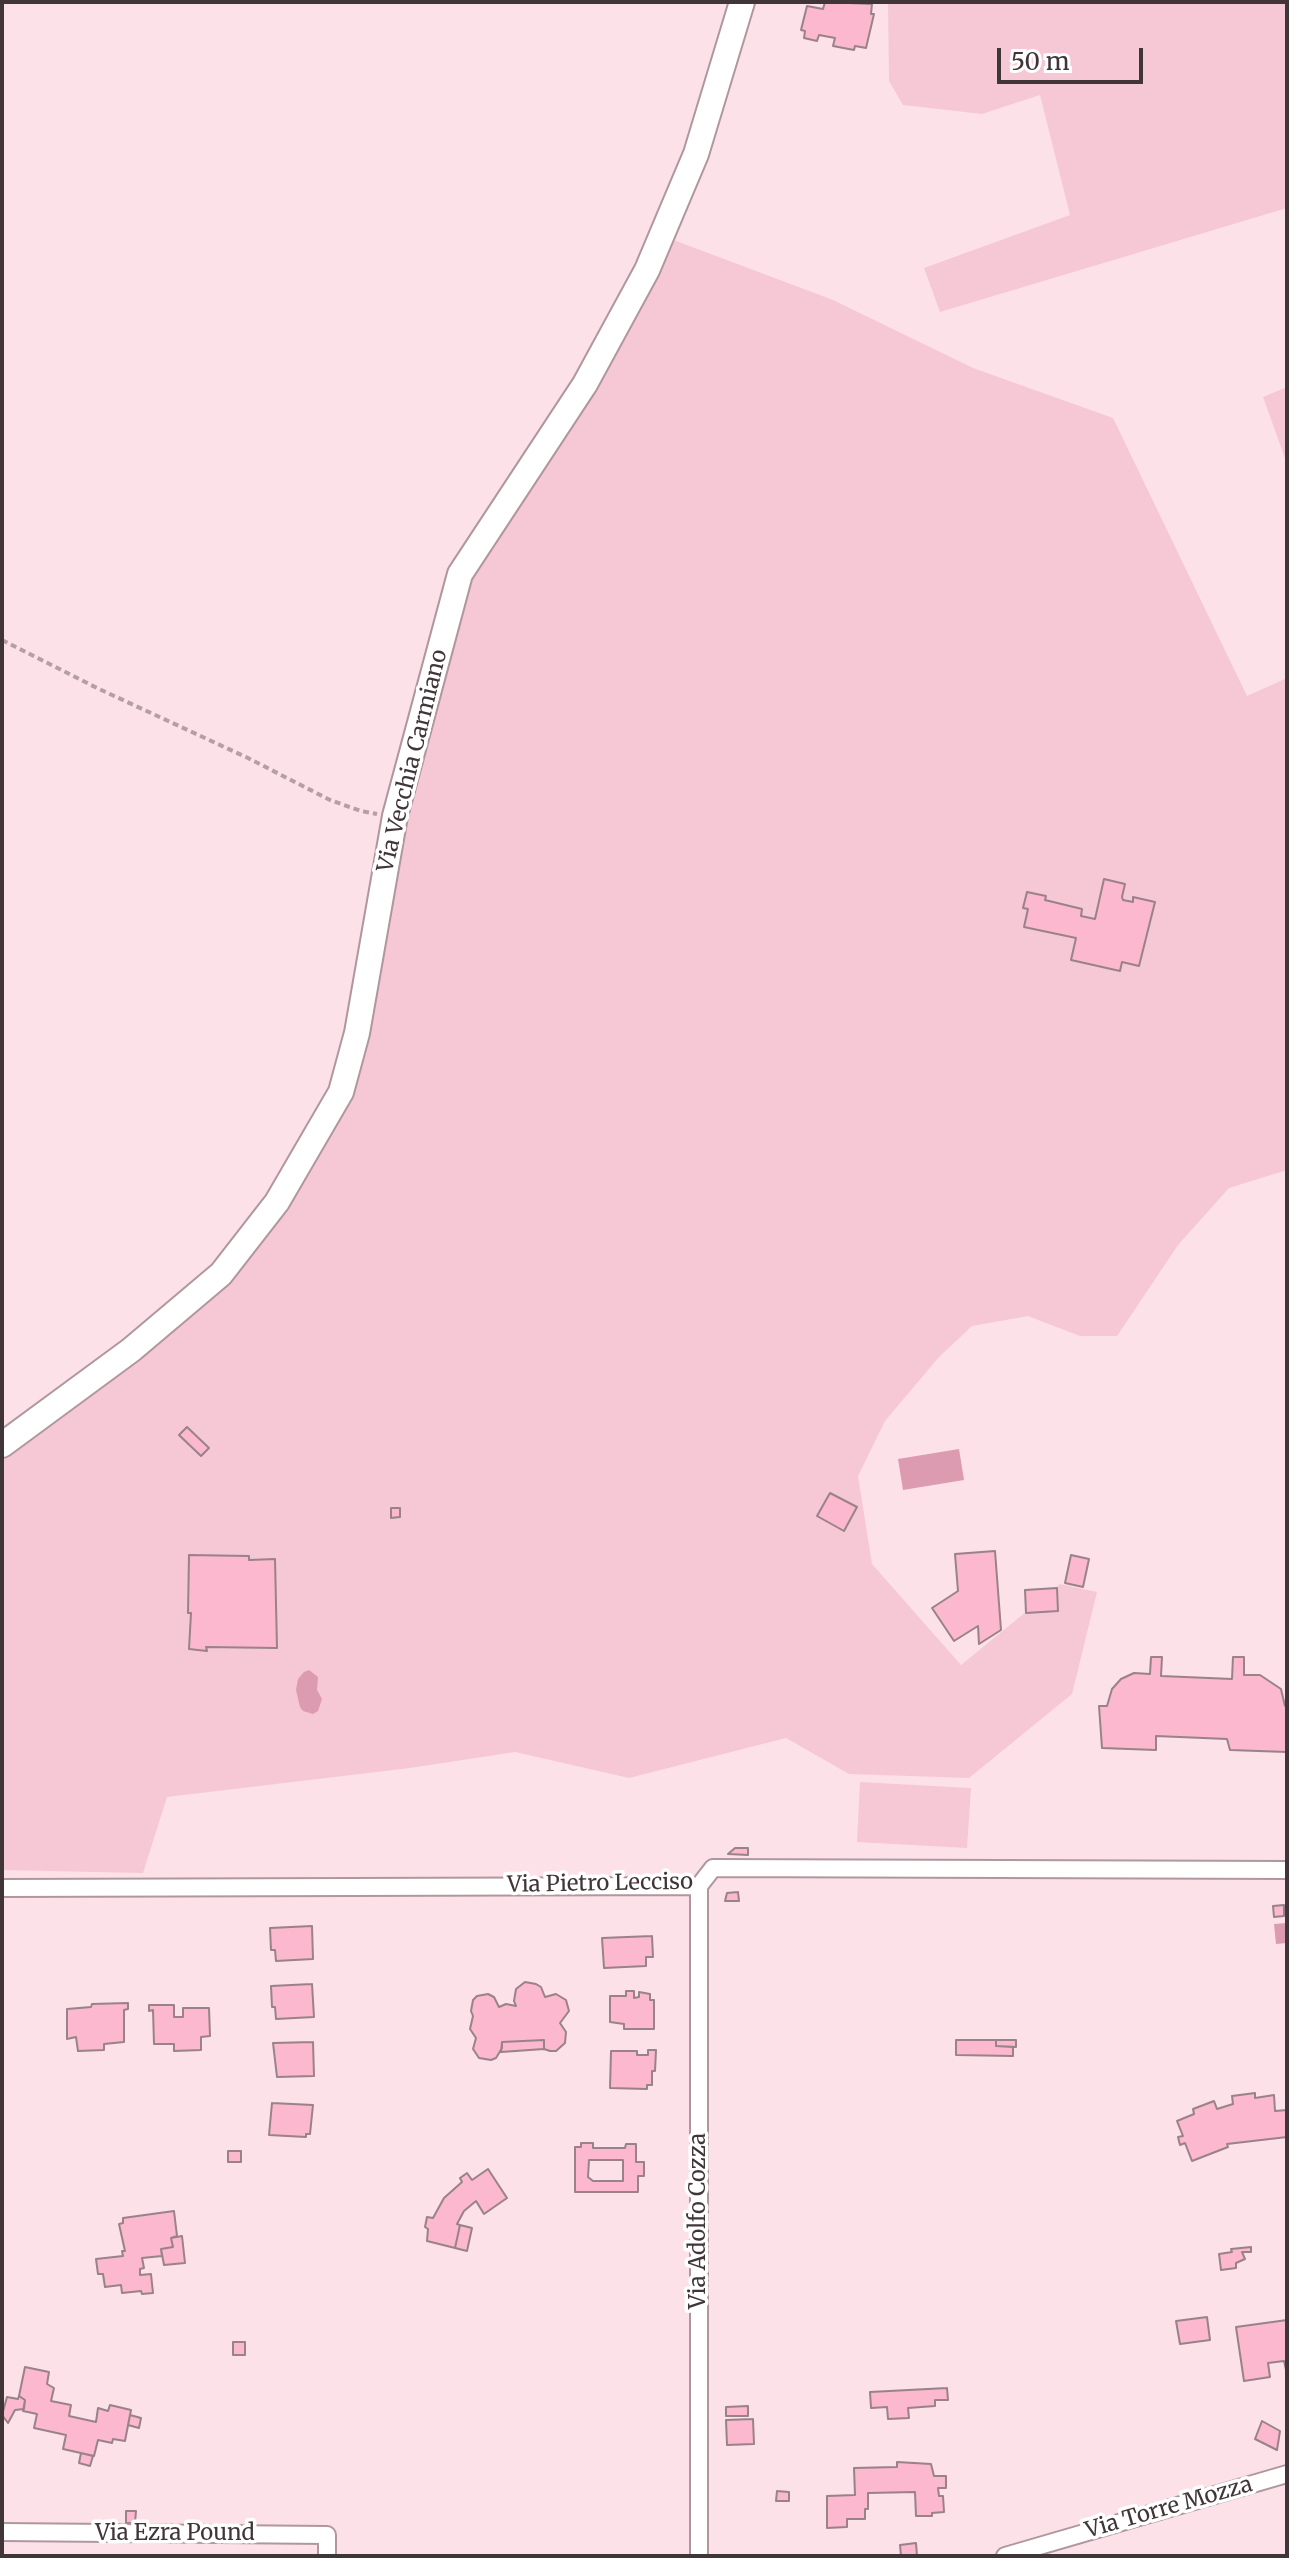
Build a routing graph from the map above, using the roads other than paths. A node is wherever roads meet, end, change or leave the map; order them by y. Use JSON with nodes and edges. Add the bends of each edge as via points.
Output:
{"nodes":[{"id":1,"x":742,"y":2,"type":"edge"},
{"id":2,"x":2,"y":1445,"type":"edge"},
{"id":3,"x":1287,"y":1870,"type":"edge"},
{"id":4,"x":699,"y":1886,"type":"junction"},
{"id":5,"x":2,"y":1888,"type":"edge"},
{"id":6,"x":1287,"y":2474,"type":"edge"},
{"id":7,"x":2,"y":2532,"type":"edge"},
{"id":8,"x":327,"y":2556,"type":"edge"},
{"id":9,"x":699,"y":2556,"type":"edge"},
{"id":10,"x":1005,"y":2556,"type":"edge"}],
"edges":[{"from":1,"to":2,"type":"street","name":"Via Vecchia Carmiano","via":[[696,154],[647,270],[585,384],[460,574],[395,816],[357,1033],[341,1092],[277,1202],[221,1274],[131,1350]]},
{"from":3,"to":4,"type":"street","name":"Via Pietro Lecciso","via":[[713,1868]]},
{"from":4,"to":5,"type":"street","name":"Via Pietro Lecciso"},
{"from":4,"to":9,"type":"street","name":"Via Adolfo Cozza"},
{"from":6,"to":10,"type":"street","name":"Via Torre Mozza"},
{"from":7,"to":8,"type":"street","name":"Via Ezra Pound","via":[[327,2535]]}]}
